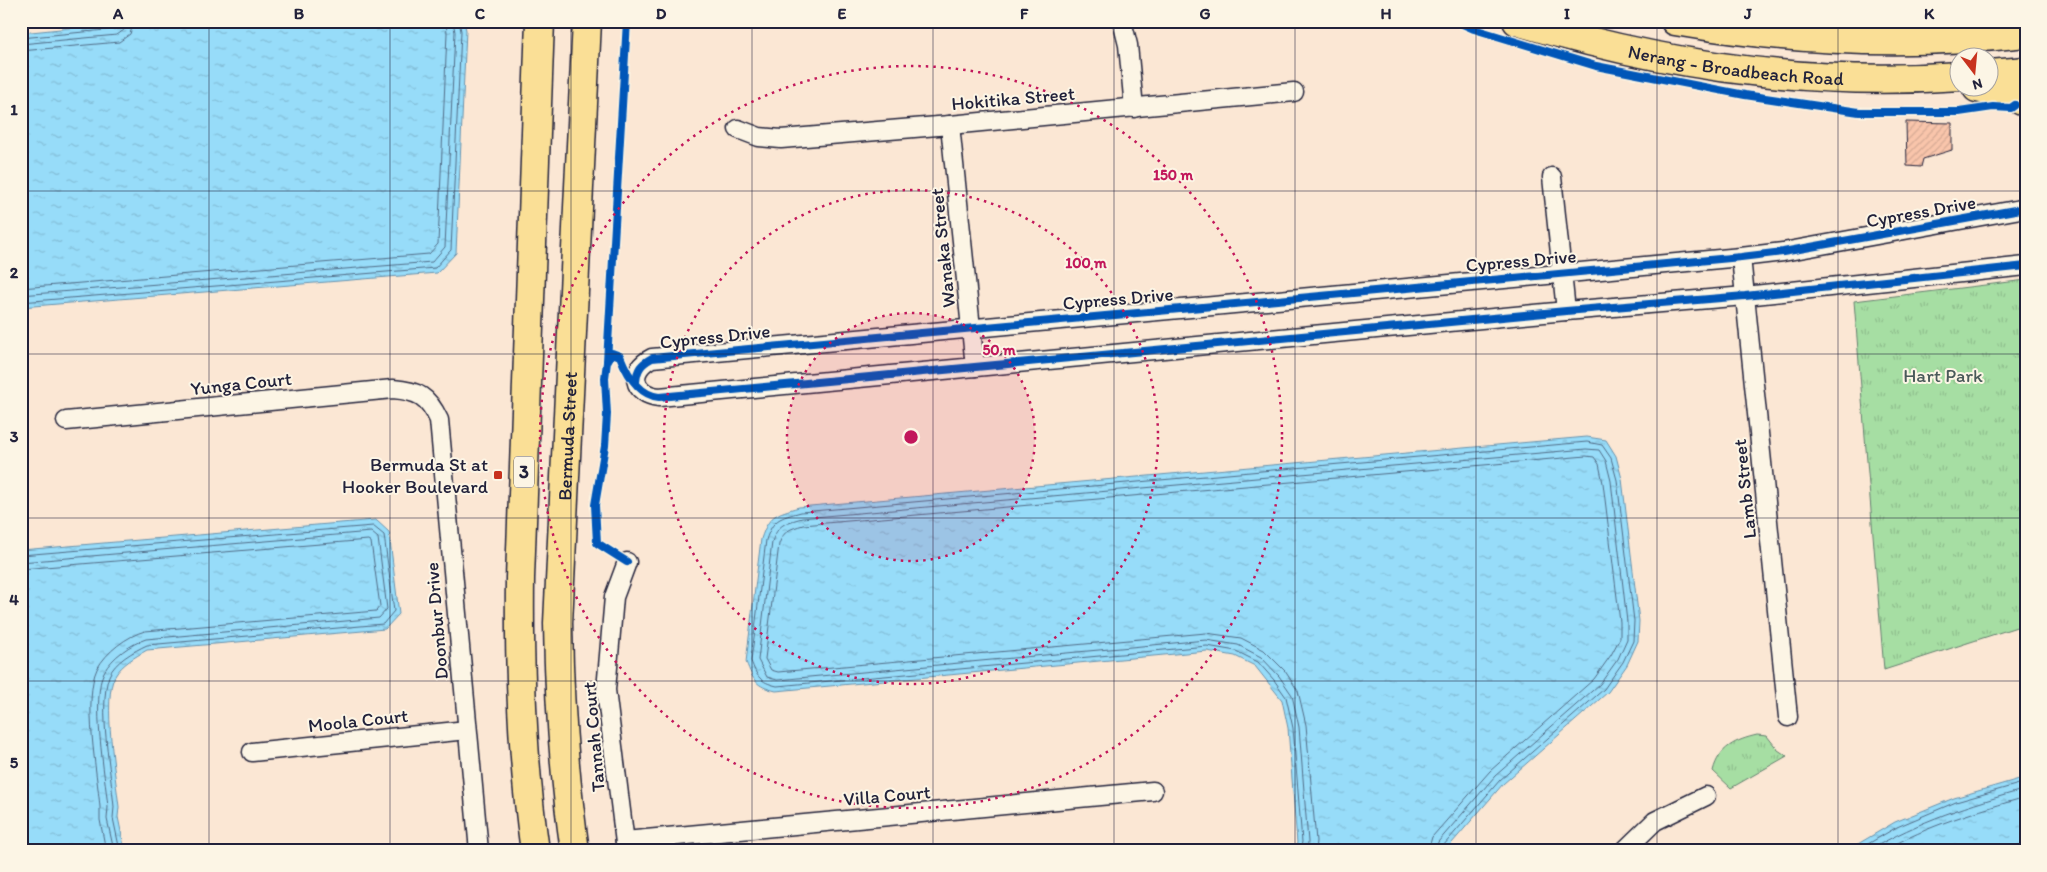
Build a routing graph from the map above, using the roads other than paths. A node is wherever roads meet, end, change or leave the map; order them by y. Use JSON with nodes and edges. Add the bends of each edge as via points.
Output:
{"nodes":[{"id":1,"x":540,"y":21,"type":"edge"},
{"id":2,"x":587,"y":21,"type":"edge"},
{"id":3,"x":1122,"y":21,"type":"edge"},
{"id":4,"x":1517,"y":21,"type":"edge"},
{"id":5,"x":1675,"y":21,"type":"edge"},
{"id":6,"x":1990,"y":21,"type":"edge"},
{"id":7,"x":2026,"y":33,"type":"edge"},
{"id":8,"x":1935,"y":40,"type":"junction"},
{"id":9,"x":2026,"y":71,"type":"edge"},
{"id":10,"x":2000,"y":73,"type":"edge"},
{"id":11,"x":1950,"y":78,"type":"edge"},
{"id":12,"x":1294,"y":92,"type":"dead end"},
{"id":13,"x":2000,"y":93,"type":"edge"},
{"id":14,"x":2026,"y":103,"type":"edge"},
{"id":15,"x":1134,"y":108,"type":"junction"},
{"id":16,"x":950,"y":125,"type":"junction"},
{"id":17,"x":738,"y":129,"type":"dead end"},
{"id":18,"x":1552,"y":177,"type":"dead end"},
{"id":19,"x":2026,"y":208,"type":"edge"},
{"id":20,"x":1741,"y":257,"type":"junction"},
{"id":21,"x":2026,"y":266,"type":"edge"},
{"id":22,"x":1561,"y":272,"type":"junction"},
{"id":23,"x":1746,"y":296,"type":"junction"},
{"id":24,"x":1566,"y":311,"type":"junction"},
{"id":25,"x":971,"y":328,"type":"junction"},
{"id":26,"x":975,"y":367,"type":"junction"},
{"id":27,"x":420,"y":394,"type":"joint"},
{"id":28,"x":66,"y":421,"type":"dead end"},
{"id":29,"x":627,"y":562,"type":"dead end"},
{"id":30,"x":1788,"y":716,"type":"dead end"},
{"id":31,"x":467,"y":730,"type":"junction"},
{"id":32,"x":252,"y":752,"type":"dead end"},
{"id":33,"x":1152,"y":791,"type":"dead end"},
{"id":34,"x":1706,"y":796,"type":"dead end"},
{"id":35,"x":625,"y":846,"type":"edge"},
{"id":36,"x":479,"y":851,"type":"edge"},
{"id":37,"x":535,"y":851,"type":"edge"},
{"id":38,"x":575,"y":851,"type":"edge"},
{"id":39,"x":1624,"y":851,"type":"edge"}],
"edges":[{"from":1,"to":37,"type":"main road","number":"3","via":[[520,578],[524,756]]},
{"from":2,"to":38,"type":"main road","name":"Bermuda Street","via":[[558,623],[559,681]]},
{"from":3,"to":15,"type":"street","via":[[1128,46]]},
{"from":4,"to":11,"type":"main road","name":"Nerang - Broadbeach Road","via":[[1636,53],[1734,70],[1834,79]]},
{"from":5,"to":8,"type":"main road","name":"Nerang - Broadbeach Road","via":[[1742,32],[1830,39]]},
{"from":6,"to":8,"type":"main road"},
{"from":7,"to":8,"type":"main road","name":"Nerang - Broadbeach Road"},
{"from":9,"to":10,"type":"main road"},
{"from":12,"to":15,"type":"street","name":"Hokitika Street"},
{"from":13,"to":14,"type":"main road"},
{"from":15,"to":16,"type":"street","name":"Hokitika Street"},
{"from":16,"to":17,"type":"street","name":"Hokitika Street","via":[[781,139],[759,137]]},
{"from":16,"to":25,"type":"street","name":"Wanaka Street"},
{"from":18,"to":22,"type":"street"},
{"from":19,"to":20,"type":"street","name":"Cypress Drive"},
{"from":20,"to":22,"type":"street","name":"Cypress Drive"},
{"from":20,"to":23,"type":"street","name":"Lamb Street"},
{"from":21,"to":23,"type":"street","name":"Cypress Drive"},
{"from":22,"to":24,"type":"street"},
{"from":22,"to":25,"type":"street","name":"Cypress Drive"},
{"from":23,"to":24,"type":"street","name":"Cypress Drive"},
{"from":23,"to":30,"type":"street","name":"Lamb Street"},
{"from":24,"to":26,"type":"street","name":"Cypress Drive"},
{"from":25,"to":26,"type":"street","name":"Wanaka Street"},
{"from":25,"to":26,"type":"street","name":"Cypress Drive","via":[[652,358],[636,372],[636,382],[641,391],[659,397]]},
{"from":27,"to":28,"type":"street","name":"Yunga Court","via":[[393,389]]},
{"from":27,"to":31,"type":"street","name":"Doonbur Drive","via":[[439,420]]},
{"from":29,"to":35,"type":"street","name":"Tannah Court","via":[[614,597],[606,690]]},
{"from":31,"to":32,"type":"street","name":"Moola Court"},
{"from":31,"to":36,"type":"street","name":"Doonbur Drive"},
{"from":33,"to":35,"type":"street","name":"Villa Court"},
{"from":34,"to":39,"type":"street","via":[[1655,821]]}]}
